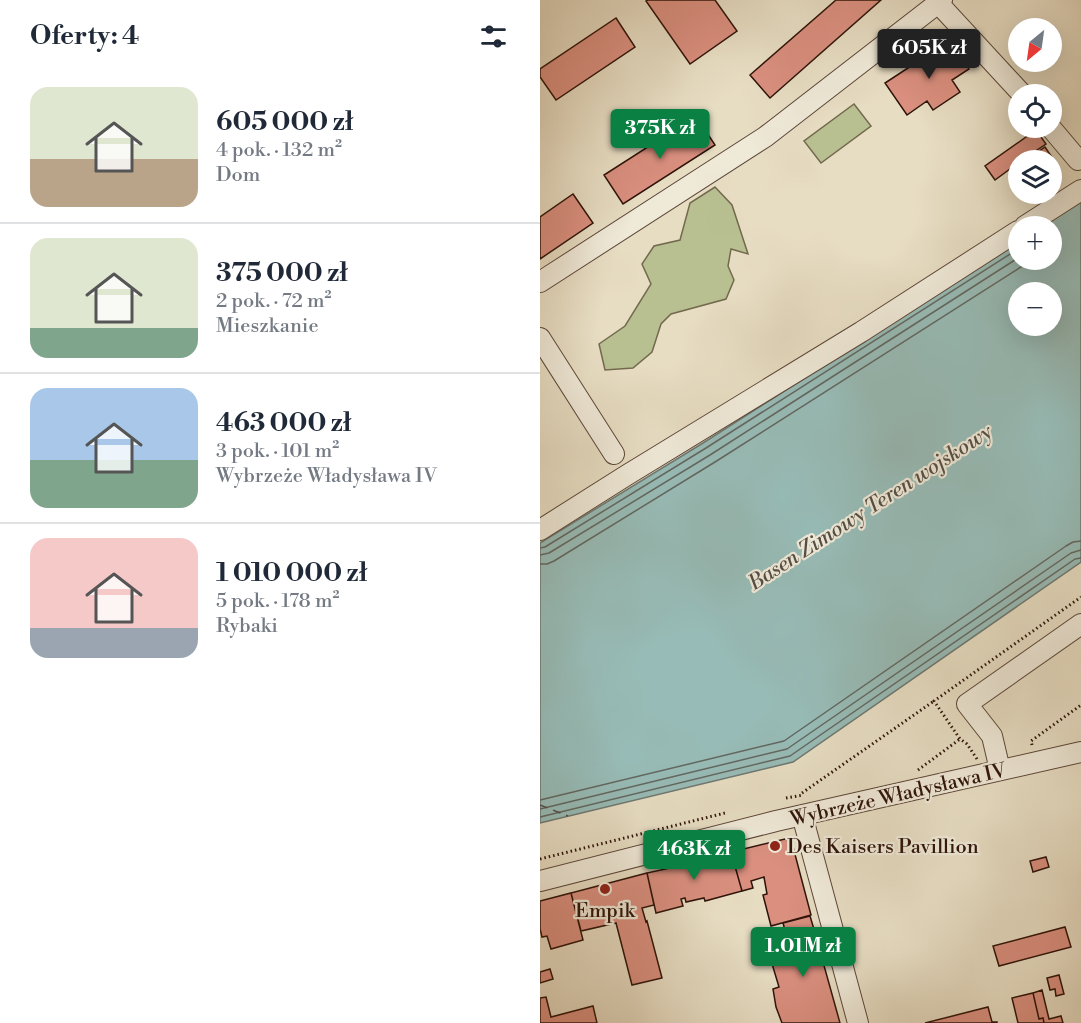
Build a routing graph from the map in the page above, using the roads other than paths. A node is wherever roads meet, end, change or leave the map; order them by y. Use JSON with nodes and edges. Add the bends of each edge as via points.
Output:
{"nodes":[{"id":1,"x":940,"y":2,"type":"edge"},
{"id":2,"x":1013,"y":84,"type":"edge"},
{"id":3,"x":1059,"y":138,"type":"edge"},
{"id":4,"x":1081,"y":158,"type":"edge"},
{"id":5,"x":1081,"y":190,"type":"edge"},
{"id":6,"x":1041,"y":216,"type":"edge"},
{"id":7,"x":1008,"y":237,"type":"edge"},
{"id":8,"x":540,"y":282,"type":"edge"},
{"id":9,"x":540,"y":338,"type":"edge"},
{"id":10,"x":614,"y":454,"type":"dead end"},
{"id":11,"x":540,"y":530,"type":"edge"},
{"id":12,"x":1081,"y":624,"type":"edge"},
{"id":13,"x":1081,"y":752,"type":"edge"},
{"id":14,"x":1000,"y":770,"type":"junction"},
{"id":15,"x":802,"y":815,"type":"junction"},
{"id":16,"x":540,"y":881,"type":"edge"},
{"id":17,"x":858,"y":1023,"type":"edge"}],
"edges":[{"from":1,"to":2,"type":"street"},
{"from":1,"to":8,"type":"street","via":[[765,137]]},
{"from":3,"to":4,"type":"street","via":[[1078,160]]},
{"from":5,"to":6,"type":"street"},
{"from":7,"to":11,"type":"street"},
{"from":9,"to":10,"type":"street"},
{"from":12,"to":14,"type":"street","via":[[967,704],[992,736]]},
{"from":13,"to":14,"type":"street","name":"Wybrzeże Władysława IV"},
{"from":14,"to":15,"type":"street","name":"Wybrzeże Władysława IV"},
{"from":15,"to":16,"type":"street","name":"Wybrzeże Władysława IV"},
{"from":15,"to":17,"type":"street"}]}
